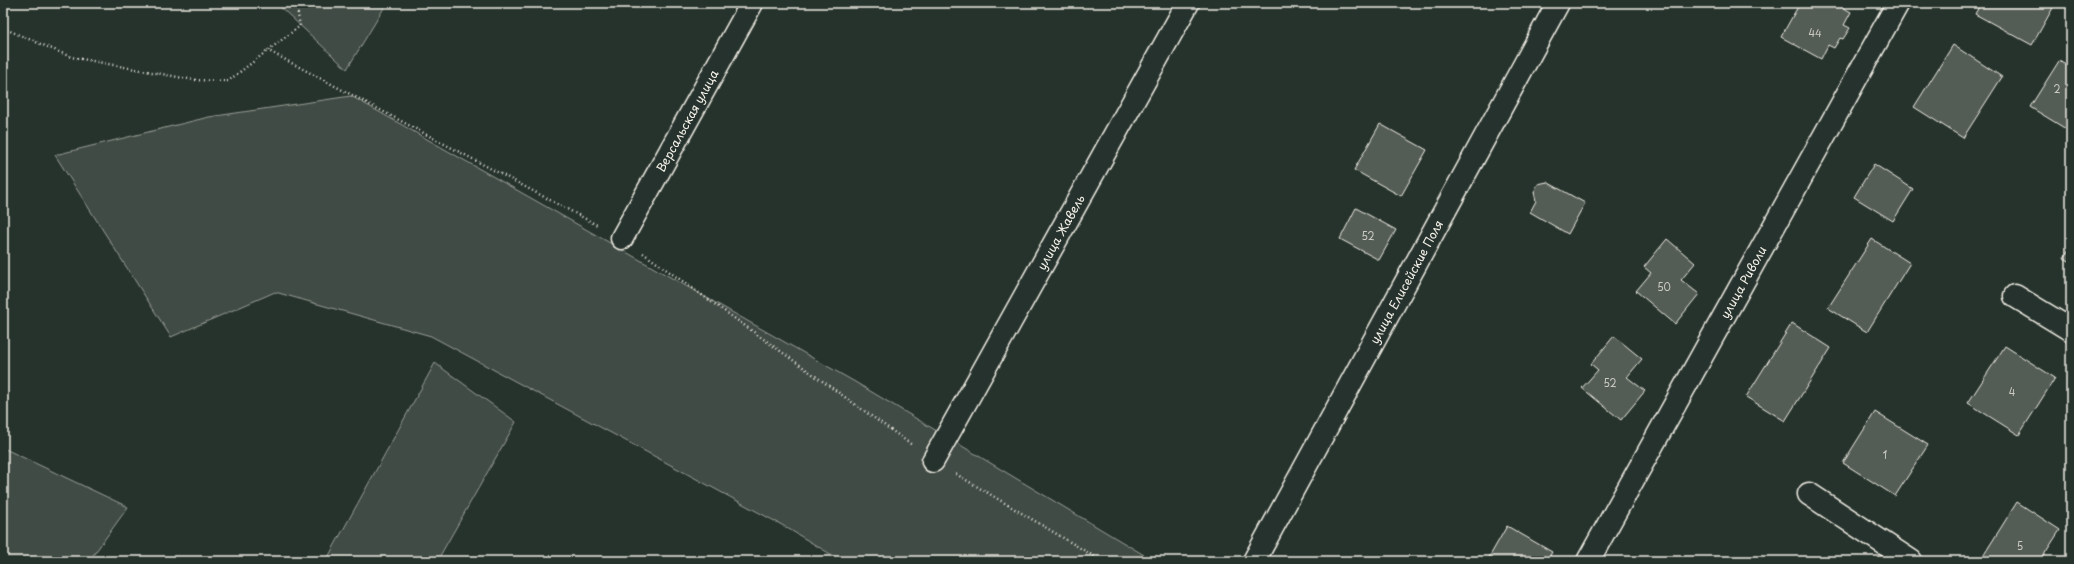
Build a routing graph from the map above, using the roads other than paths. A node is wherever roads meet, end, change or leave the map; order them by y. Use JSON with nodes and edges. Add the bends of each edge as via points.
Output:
{"nodes":[{"id":1,"x":752,"y":3,"type":"edge"},
{"id":2,"x":1188,"y":3,"type":"edge"},
{"id":3,"x":1558,"y":3,"type":"edge"},
{"id":4,"x":1898,"y":3,"type":"edge"},
{"id":5,"x":622,"y":238,"type":"road end"},
{"id":6,"x":2015,"y":296,"type":"dead end"},
{"id":7,"x":2071,"y":330,"type":"edge"},
{"id":8,"x":934,"y":461,"type":"road end"},
{"id":9,"x":1809,"y":494,"type":"dead end"},
{"id":10,"x":1254,"y":561,"type":"edge"},
{"id":11,"x":1588,"y":561,"type":"edge"},
{"id":12,"x":1911,"y":561,"type":"edge"}],
"edges":[{"from":1,"to":5,"type":"street","name":"Версальская улица"},
{"from":2,"to":8,"type":"street","name":"улица Жавель"},
{"from":3,"to":10,"type":"street","name":"улица Елисейские Поля"},
{"from":4,"to":11,"type":"street","name":"улица Риволи"},
{"from":6,"to":7,"type":"street"},
{"from":9,"to":12,"type":"street"}]}
